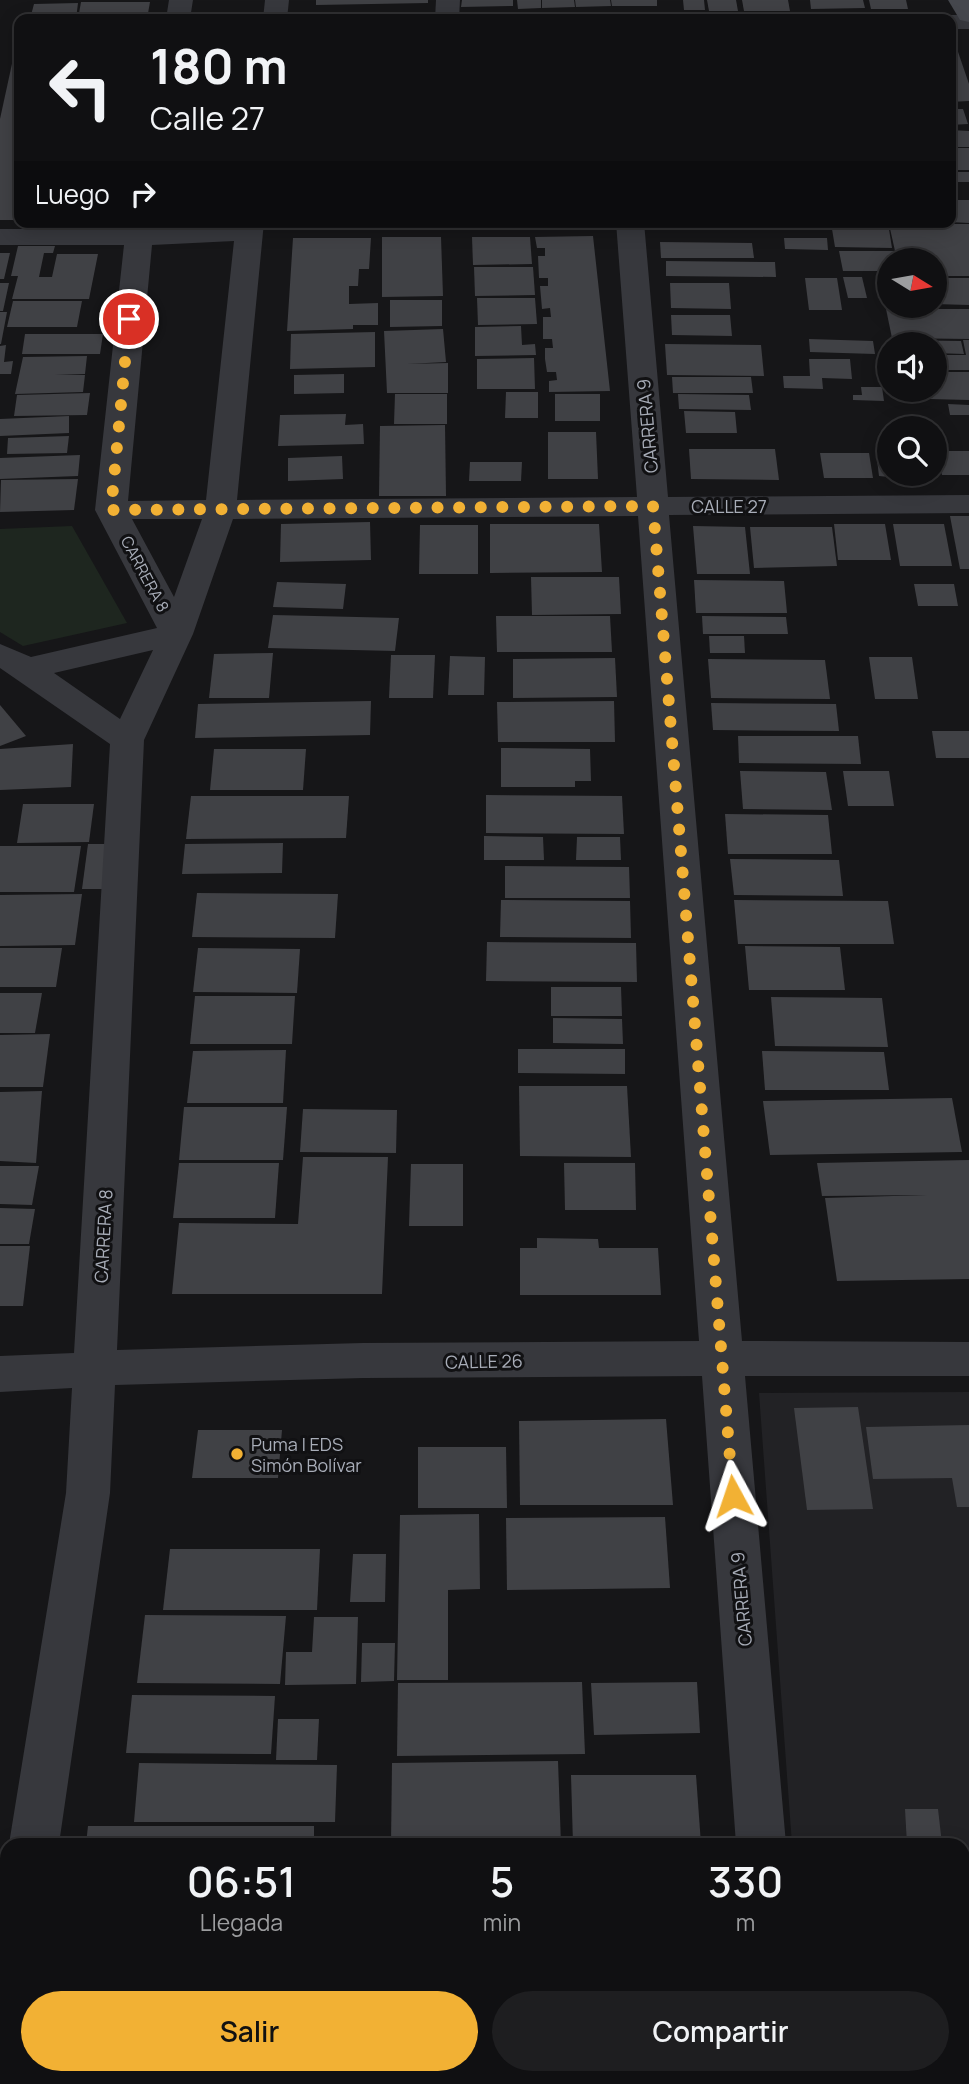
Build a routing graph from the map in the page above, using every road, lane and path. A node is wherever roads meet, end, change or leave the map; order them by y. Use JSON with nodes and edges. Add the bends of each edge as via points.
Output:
{"nodes":[{"id":1,"x":960,"y":0,"type":"edge"},
{"id":2,"x":969,"y":15,"type":"edge"},
{"id":3,"x":212,"y":228,"type":"edge"},
{"id":4,"x":249,"y":228,"type":"edge"},
{"id":5,"x":630,"y":228,"type":"edge"},
{"id":6,"x":139,"y":230,"type":"edge"},
{"id":7,"x":0,"y":237,"type":"edge"},
{"id":8,"x":969,"y":504,"type":"edge"},
{"id":9,"x":653,"y":506,"type":"junction"},
{"id":10,"x":221,"y":509,"type":"junction"},
{"id":11,"x":111,"y":510,"type":"junction"},
{"id":12,"x":177,"y":634,"type":"junction"},
{"id":13,"x":13,"y":662,"type":"edge"},
{"id":14,"x":127,"y":740,"type":"junction"},
{"id":15,"x":722,"y":1359,"type":"junction"},
{"id":16,"x":969,"y":1360,"type":"edge"},
{"id":17,"x":96,"y":1368,"type":"junction"},
{"id":18,"x":0,"y":1374,"type":"edge"},
{"id":19,"x":35,"y":1838,"type":"edge"},
{"id":20,"x":761,"y":1838,"type":"edge"}],
"edges":[{"from":1,"to":2,"type":"street"},
{"from":3,"to":6,"type":"street"},
{"from":4,"to":10,"type":"street","name":"CARRERA 8"},
{"from":5,"to":9,"type":"street","name":"CARRERA 9"},
{"from":6,"to":7,"type":"street"},
{"from":6,"to":11,"type":"street"},
{"from":8,"to":9,"type":"street","name":"CALLE 27"},
{"from":9,"to":10,"type":"street","name":"CALLE 27"},
{"from":9,"to":15,"type":"street","name":"CARRERA 9"},
{"from":10,"to":11,"type":"street","name":"CALLE 27"},
{"from":10,"to":12,"type":"street","name":"CARRERA 8"},
{"from":11,"to":12,"type":"street","name":"CARRERA 8"},
{"from":12,"to":13,"type":"street"},
{"from":12,"to":14,"type":"street","name":"CARRERA 8"},
{"from":13,"to":14,"type":"street"},
{"from":14,"to":17,"type":"street","name":"CARRERA 8"},
{"from":15,"to":16,"type":"street","name":"CALLE 26"},
{"from":15,"to":17,"type":"street","name":"CALLE 26"},
{"from":15,"to":20,"type":"street","name":"CARRERA 9"},
{"from":17,"to":18,"type":"street","name":"CALLE 26"},
{"from":17,"to":19,"type":"street","name":"CARRERA 8","via":[[88,1493]]}]}
